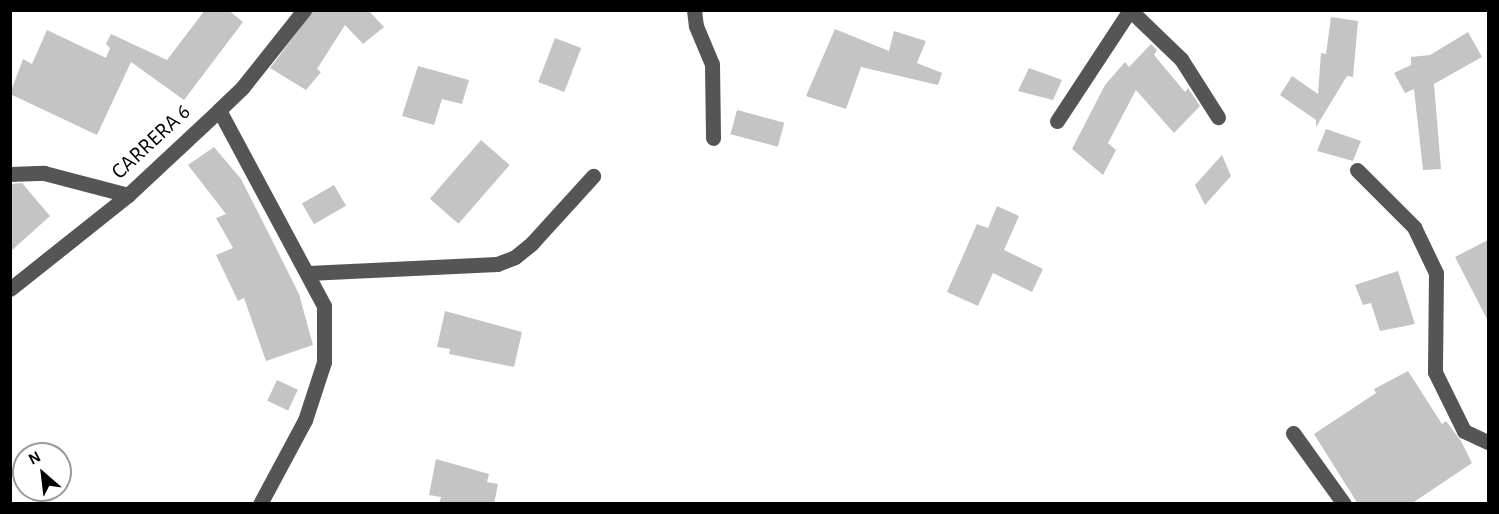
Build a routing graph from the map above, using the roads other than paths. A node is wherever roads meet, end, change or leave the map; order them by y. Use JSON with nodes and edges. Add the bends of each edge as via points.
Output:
{"nodes":[{"id":1,"x":304,"y":10,"type":"edge"},
{"id":2,"x":694,"y":10,"type":"edge"},
{"id":3,"x":1130,"y":10,"type":"edge"},
{"id":4,"x":219,"y":110,"type":"junction"},
{"id":5,"x":1218,"y":117,"type":"dead end"},
{"id":6,"x":1057,"y":121,"type":"dead end"},
{"id":7,"x":713,"y":138,"type":"dead end"},
{"id":8,"x":1357,"y":170,"type":"dead end"},
{"id":9,"x":10,"y":174,"type":"edge"},
{"id":10,"x":593,"y":176,"type":"dead end"},
{"id":11,"x":128,"y":195,"type":"junction"},
{"id":12,"x":308,"y":273,"type":"junction"},
{"id":13,"x":10,"y":289,"type":"edge"},
{"id":14,"x":1293,"y":433,"type":"dead end"},
{"id":15,"x":1488,"y":442,"type":"edge"},
{"id":16,"x":260,"y":504,"type":"edge"},
{"id":17,"x":1344,"y":504,"type":"edge"}],
"edges":[{"from":1,"to":4,"type":"street","name":"CARRERA 6"},
{"from":2,"to":7,"type":"street","via":[[696,26],[712,64]]},
{"from":3,"to":5,"type":"street","via":[[1181,59]]},
{"from":3,"to":6,"type":"street"},
{"from":4,"to":11,"type":"street","name":"CARRERA 6"},
{"from":4,"to":12,"type":"street"},
{"from":8,"to":15,"type":"street","via":[[1419,236],[1436,273],[1434,372],[1464,431]]},
{"from":9,"to":11,"type":"street","via":[[44,173]]},
{"from":10,"to":12,"type":"street","via":[[532,243],[515,257],[497,264]]},
{"from":11,"to":13,"type":"street","name":"CARRERA 6"},
{"from":12,"to":16,"type":"street","via":[[324,306],[324,362],[305,420]]},
{"from":14,"to":17,"type":"street"}]}
